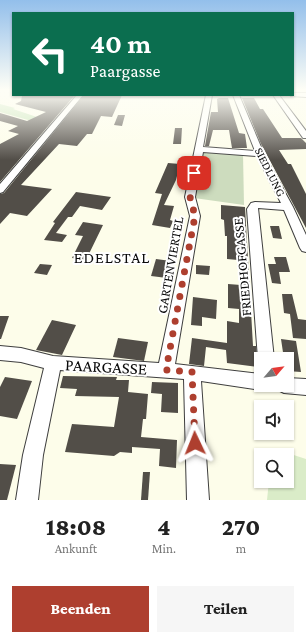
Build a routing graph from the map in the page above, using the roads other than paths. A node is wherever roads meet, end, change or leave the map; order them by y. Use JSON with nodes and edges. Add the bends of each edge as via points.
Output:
{"nodes":[{"id":1,"x":65,"y":113,"type":"edge"},
{"id":2,"x":205,"y":113,"type":"edge"},
{"id":3,"x":243,"y":113,"type":"edge"},
{"id":4,"x":289,"y":113,"type":"edge"},
{"id":5,"x":306,"y":136,"type":"edge"},
{"id":6,"x":198,"y":149,"type":"junction"},
{"id":7,"x":260,"y":154,"type":"junction"},
{"id":8,"x":0,"y":190,"type":"edge"},
{"id":9,"x":288,"y":207,"type":"junction"},
{"id":10,"x":306,"y":248,"type":"edge"},
{"id":11,"x":265,"y":352,"type":"edge"},
{"id":12,"x":0,"y":353,"type":"edge"},
{"id":13,"x":53,"y":363,"type":"junction"},
{"id":14,"x":166,"y":370,"type":"junction"},
{"id":15,"x":192,"y":372,"type":"junction"},
{"id":16,"x":254,"y":381,"type":"edge"},
{"id":17,"x":294,"y":386,"type":"edge"},
{"id":18,"x":306,"y":387,"type":"edge"},
{"id":19,"x":27,"y":500,"type":"edge"},
{"id":20,"x":198,"y":500,"type":"edge"}],
"edges":[{"from":1,"to":8,"type":"street"},
{"from":2,"to":6,"type":"street","name":"GARTENVIERTEL"},
{"from":3,"to":7,"type":"street","name":"SIEDLUNG"},
{"from":4,"to":5,"type":"street"},
{"from":6,"to":7,"type":"street"},
{"from":6,"to":14,"type":"street","name":"GARTENVIERTEL","via":[[190,197],[195,216]]},
{"from":7,"to":9,"type":"street","name":"SIEDLUNG"},
{"from":9,"to":10,"type":"street","name":"SIEDLUNG"},
{"from":9,"to":11,"type":"street","name":"FRIEDHOFGASSE","via":[[255,205],[252,209]]},
{"from":12,"to":13,"type":"street","name":"PAARGASSE"},
{"from":13,"to":14,"type":"street","name":"PAARGASSE"},
{"from":13,"to":19,"type":"street"},
{"from":14,"to":15,"type":"street","name":"PAARGASSE"},
{"from":15,"to":16,"type":"street","name":"PAARGASSE"},
{"from":15,"to":20,"type":"street"},
{"from":17,"to":18,"type":"street"}]}
